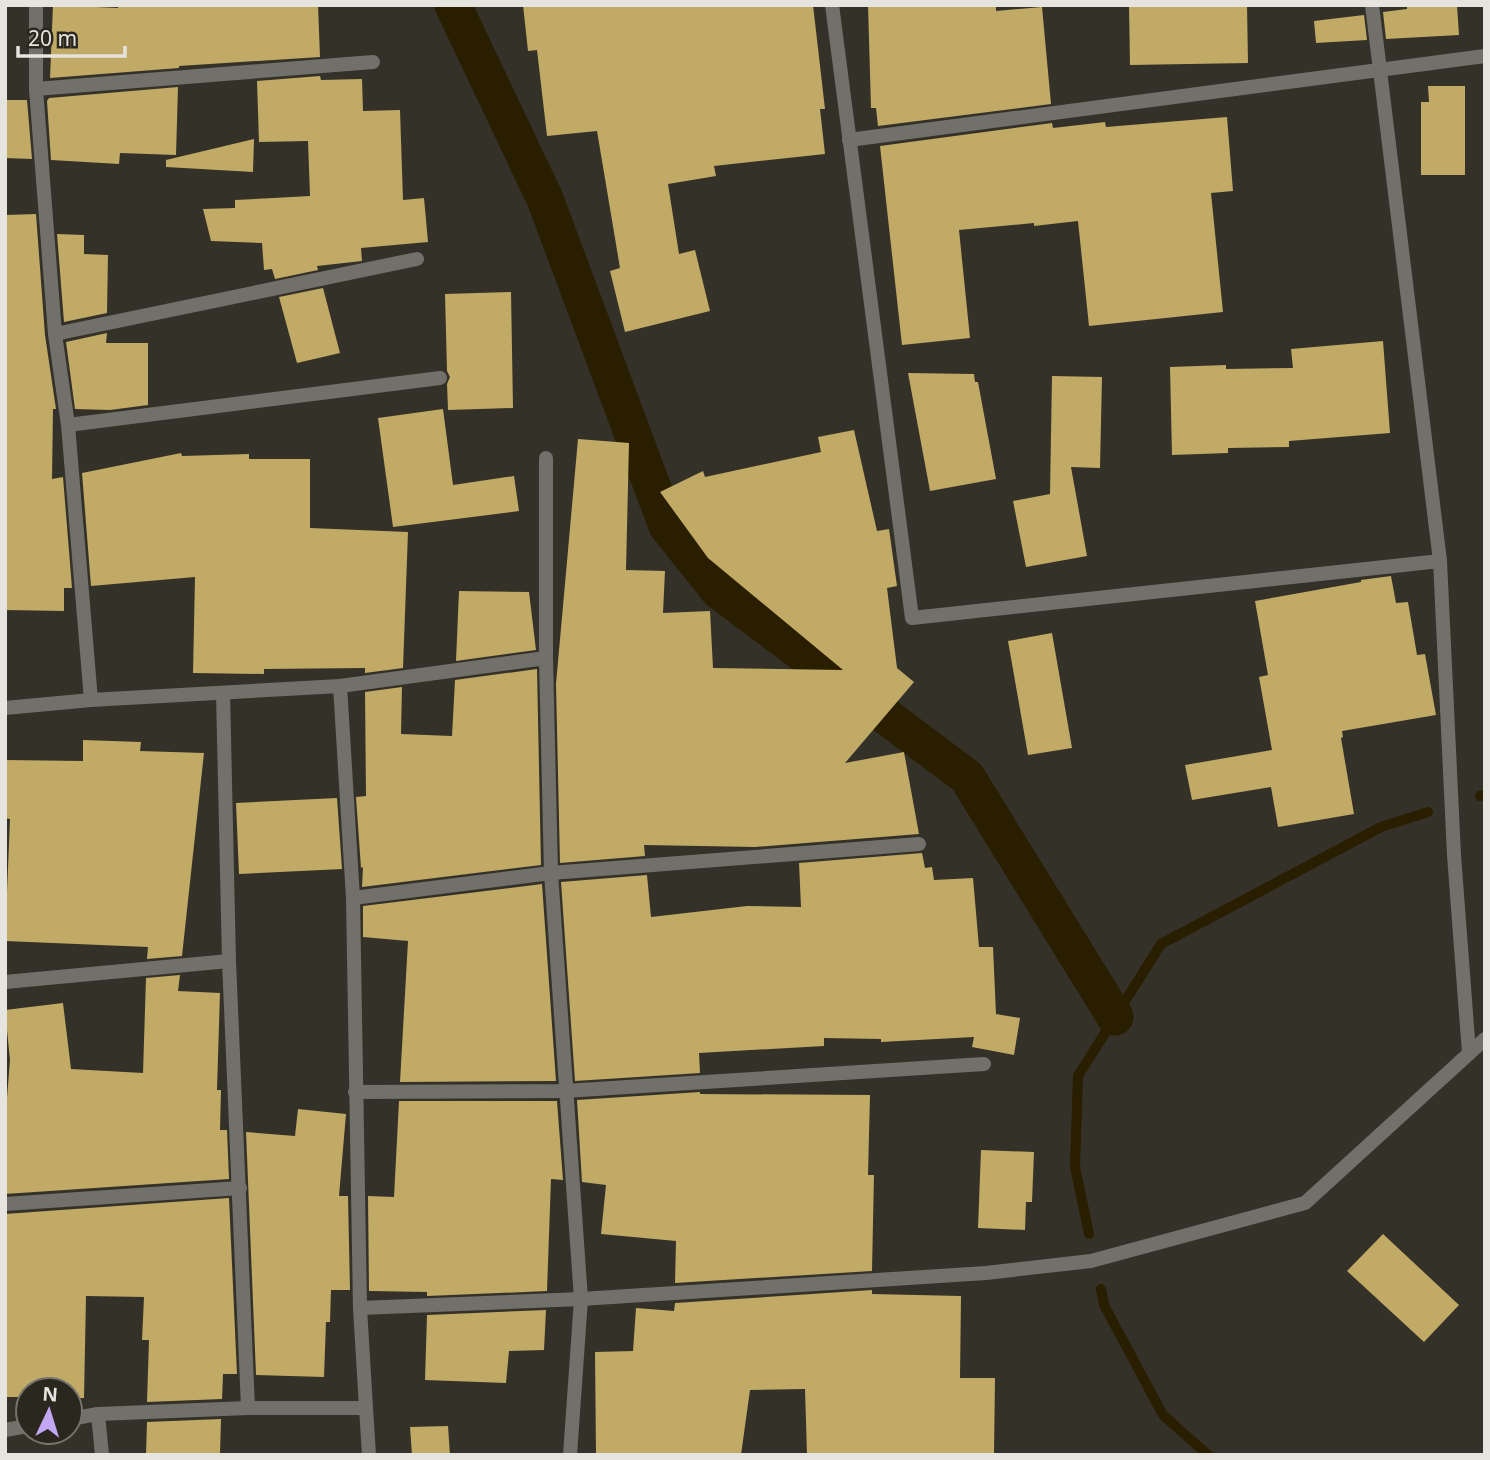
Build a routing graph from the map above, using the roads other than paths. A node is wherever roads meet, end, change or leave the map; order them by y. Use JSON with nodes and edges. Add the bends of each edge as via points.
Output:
{"nodes":[{"id":1,"x":36,"y":5,"type":"edge"},
{"id":2,"x":832,"y":5,"type":"edge"},
{"id":3,"x":1372,"y":5,"type":"edge"},
{"id":4,"x":1485,"y":57,"type":"edge"},
{"id":5,"x":373,"y":62,"type":"dead end"},
{"id":6,"x":1380,"y":70,"type":"junction"},
{"id":7,"x":36,"y":89,"type":"junction"},
{"id":8,"x":849,"y":140,"type":"junction"},
{"id":9,"x":417,"y":259,"type":"dead end"},
{"id":10,"x":55,"y":334,"type":"junction"},
{"id":11,"x":440,"y":378,"type":"dead end"},
{"id":12,"x":68,"y":425,"type":"junction"},
{"id":13,"x":546,"y":457,"type":"dead end"},
{"id":14,"x":1440,"y":561,"type":"junction"},
{"id":15,"x":546,"y":658,"type":"junction"},
{"id":16,"x":340,"y":687,"type":"junction"},
{"id":17,"x":223,"y":693,"type":"junction"},
{"id":18,"x":91,"y":700,"type":"junction"},
{"id":19,"x":5,"y":708,"type":"edge"},
{"id":20,"x":919,"y":844,"type":"dead end"},
{"id":21,"x":551,"y":873,"type":"junction"},
{"id":22,"x":353,"y":898,"type":"junction"},
{"id":23,"x":229,"y":961,"type":"junction"},
{"id":24,"x":5,"y":982,"type":"edge"},
{"id":25,"x":1485,"y":1039,"type":"edge"},
{"id":26,"x":1469,"y":1053,"type":"junction"},
{"id":27,"x":984,"y":1064,"type":"dead end"},
{"id":28,"x":565,"y":1091,"type":"junction"},
{"id":29,"x":355,"y":1093,"type":"junction"},
{"id":30,"x":240,"y":1188,"type":"junction"},
{"id":31,"x":5,"y":1204,"type":"edge"},
{"id":32,"x":581,"y":1299,"type":"junction"},
{"id":33,"x":360,"y":1308,"type":"junction"},
{"id":34,"x":248,"y":1408,"type":"junction"},
{"id":35,"x":366,"y":1408,"type":"junction"},
{"id":36,"x":98,"y":1414,"type":"junction"},
{"id":37,"x":84,"y":1416,"type":"edge"},
{"id":38,"x":102,"y":1455,"type":"edge"},
{"id":39,"x":369,"y":1455,"type":"edge"},
{"id":40,"x":570,"y":1455,"type":"edge"}],
"edges":[{"from":1,"to":7,"type":"street"},
{"from":2,"to":8,"type":"street"},
{"from":3,"to":6,"type":"street"},
{"from":4,"to":6,"type":"street"},
{"from":5,"to":7,"type":"street"},
{"from":6,"to":8,"type":"street"},
{"from":6,"to":14,"type":"street"},
{"from":7,"to":10,"type":"street"},
{"from":8,"to":14,"type":"street","via":[[912,618]]},
{"from":9,"to":10,"type":"street"},
{"from":10,"to":12,"type":"street"},
{"from":11,"to":12,"type":"street"},
{"from":12,"to":18,"type":"street"},
{"from":13,"to":15,"type":"street"},
{"from":14,"to":26,"type":"street"},
{"from":15,"to":16,"type":"street"},
{"from":15,"to":21,"type":"street"},
{"from":16,"to":17,"type":"street"},
{"from":16,"to":22,"type":"street"},
{"from":17,"to":18,"type":"street"},
{"from":17,"to":23,"type":"street"},
{"from":18,"to":19,"type":"street"},
{"from":20,"to":21,"type":"street"},
{"from":21,"to":22,"type":"street"},
{"from":21,"to":28,"type":"street"},
{"from":22,"to":29,"type":"street"},
{"from":23,"to":24,"type":"street"},
{"from":23,"to":30,"type":"street"},
{"from":25,"to":26,"type":"street"},
{"from":26,"to":32,"type":"street","via":[[1305,1203],[1091,1261],[986,1273]]},
{"from":27,"to":28,"type":"street"},
{"from":28,"to":29,"type":"street"},
{"from":28,"to":32,"type":"street"},
{"from":29,"to":33,"type":"street"},
{"from":30,"to":31,"type":"street"},
{"from":30,"to":34,"type":"street"},
{"from":32,"to":33,"type":"street"},
{"from":32,"to":40,"type":"street"},
{"from":33,"to":35,"type":"street"},
{"from":34,"to":35,"type":"street"},
{"from":34,"to":36,"type":"street"},
{"from":35,"to":39,"type":"street"},
{"from":36,"to":37,"type":"street"},
{"from":36,"to":38,"type":"street"}]}
